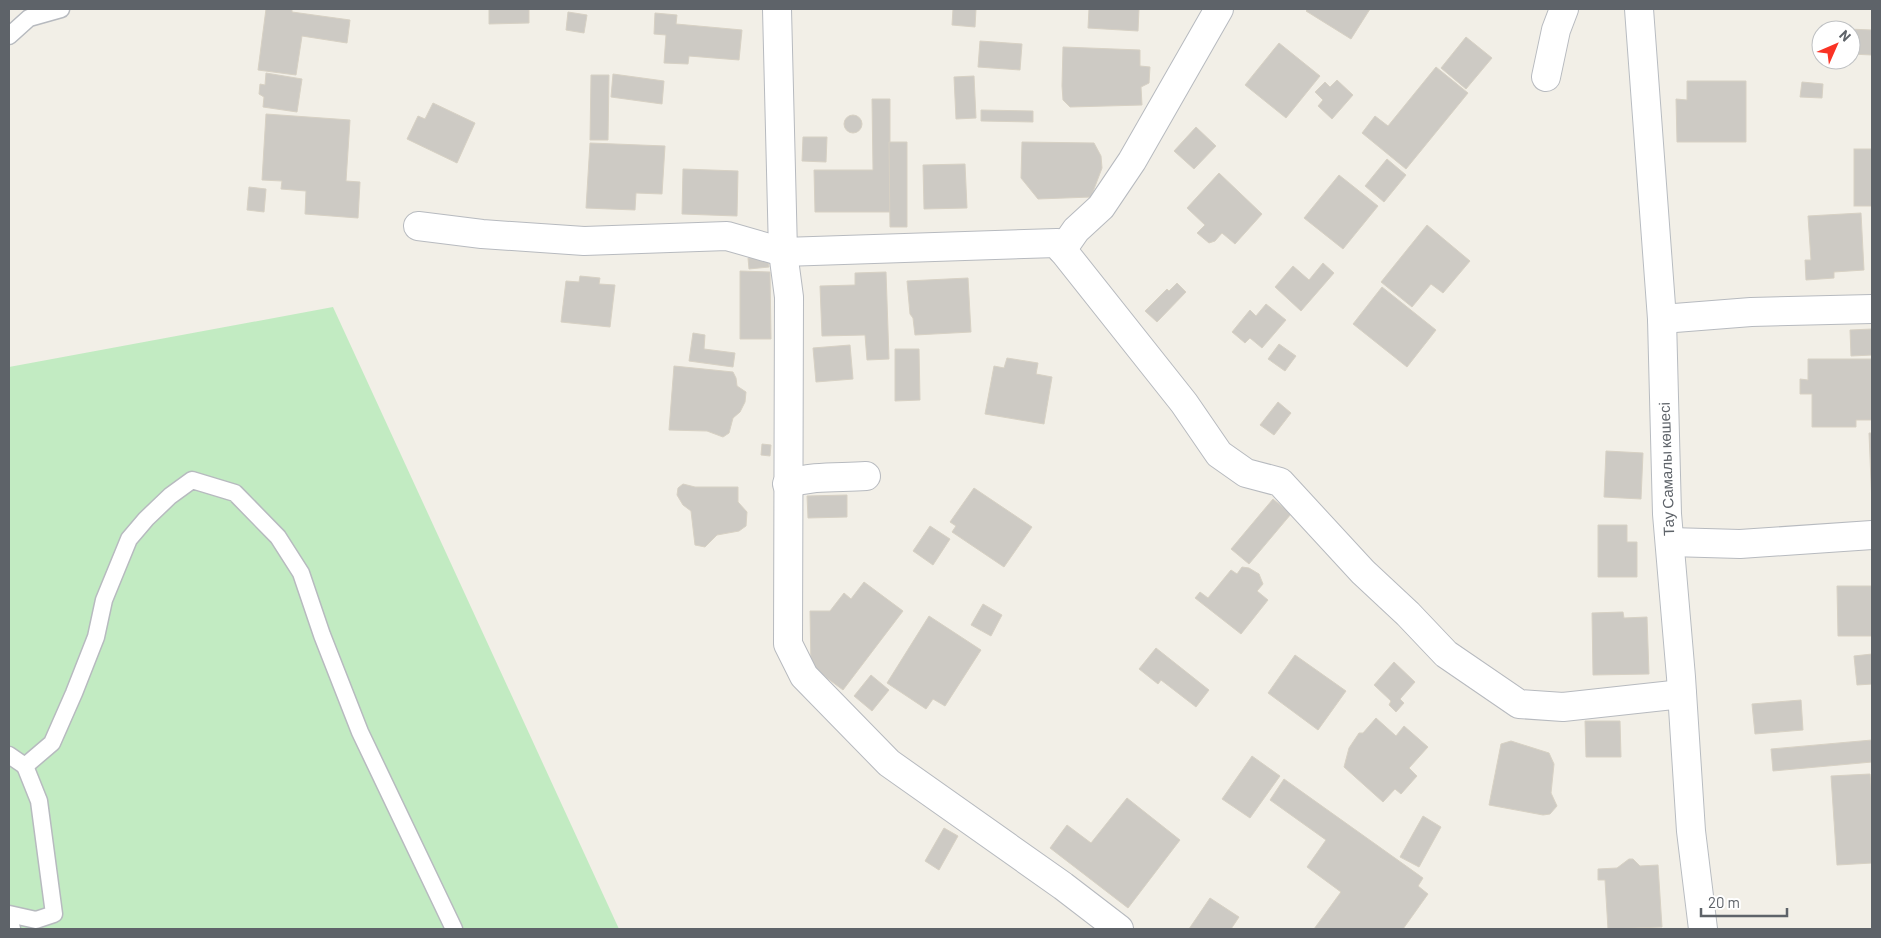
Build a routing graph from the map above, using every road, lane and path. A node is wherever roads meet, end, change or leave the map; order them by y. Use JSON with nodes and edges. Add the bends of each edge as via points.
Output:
{"nodes":[{"id":1,"x":61,"y":9,"type":"edge"},
{"id":2,"x":777,"y":9,"type":"edge"},
{"id":3,"x":1220,"y":9,"type":"edge"},
{"id":4,"x":1564,"y":9,"type":"edge"},
{"id":5,"x":1639,"y":9,"type":"edge"},
{"id":6,"x":9,"y":36,"type":"edge"},
{"id":7,"x":1546,"y":77,"type":"dead end"},
{"id":8,"x":418,"y":226,"type":"dead end"},
{"id":9,"x":1062,"y":250,"type":"junction"},
{"id":10,"x":783,"y":252,"type":"junction"},
{"id":11,"x":1872,"y":309,"type":"edge"},
{"id":12,"x":1662,"y":319,"type":"junction"},
{"id":13,"x":866,"y":476,"type":"dead end"},
{"id":14,"x":788,"y":484,"type":"junction"},
{"id":15,"x":1872,"y":535,"type":"edge"},
{"id":16,"x":1670,"y":542,"type":"junction"},
{"id":17,"x":1682,"y":694,"type":"junction"},
{"id":18,"x":9,"y":755,"type":"edge"},
{"id":19,"x":25,"y":766,"type":"junction"},
{"id":20,"x":9,"y":916,"type":"edge"},
{"id":21,"x":12,"y":929,"type":"edge"},
{"id":22,"x":454,"y":929,"type":"edge"},
{"id":23,"x":1119,"y":929,"type":"edge"},
{"id":24,"x":1703,"y":929,"type":"edge"}],
"edges":[{"from":1,"to":6,"type":"lane","via":[[29,18]]},
{"from":2,"to":10,"type":"street"},
{"from":3,"to":9,"type":"street","via":[[1132,161],[1101,207],[1076,230]]},
{"from":4,"to":7,"type":"street"},
{"from":5,"to":12,"type":"street","name":"Тау Самалы көшесі"},
{"from":8,"to":10,"type":"street","via":[[584,241],[727,236]]},
{"from":9,"to":10,"type":"street","via":[[1057,243]]},
{"from":9,"to":17,"type":"street","via":[[1184,403],[1219,454],[1246,473],[1280,482],[1446,654],[1519,704],[1563,707]]},
{"from":10,"to":14,"type":"street","via":[[789,297]]},
{"from":11,"to":12,"type":"street","via":[[1751,312]]},
{"from":12,"to":16,"type":"street","name":"Тау Самалы көшесі"},
{"from":13,"to":14,"type":"street","via":[[820,476]]},
{"from":14,"to":23,"type":"street","via":[[788,644],[804,676],[889,763]]},
{"from":15,"to":16,"type":"street","via":[[1740,544]]},
{"from":16,"to":17,"type":"street","name":"Тау Самалы көшесі"},
{"from":17,"to":24,"type":"street","name":"Тау Самалы көшесі","via":[[1691,831]]},
{"from":18,"to":19,"type":"lane"},
{"from":19,"to":20,"type":"lane","via":[[39,802],[54,914],[36,920]]},
{"from":19,"to":22,"type":"lane","via":[[52,742],[96,637],[104,600],[129,539],[170,496],[192,480],[235,492],[278,537],[301,573],[360,732]]},
{"from":20,"to":21,"type":"lane"}]}
